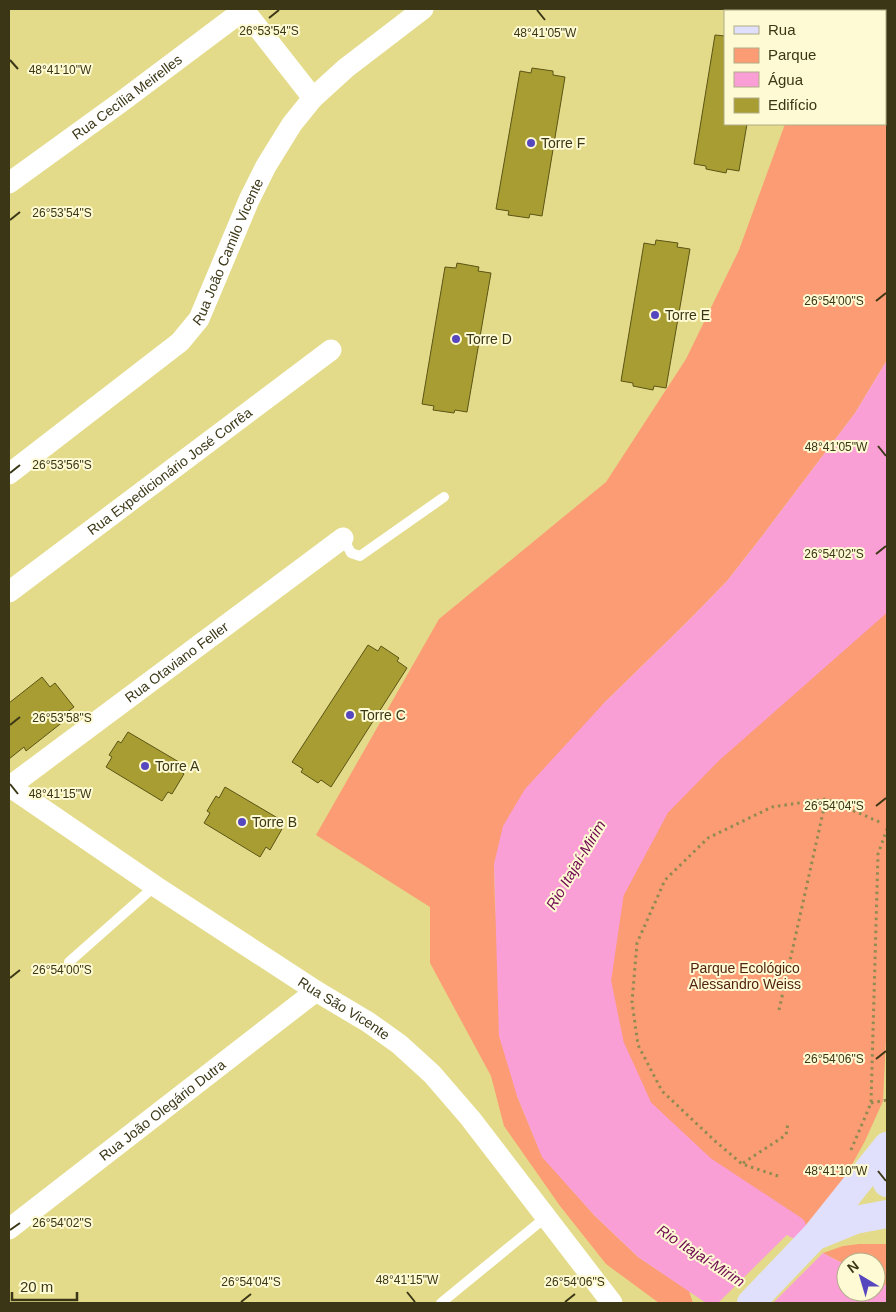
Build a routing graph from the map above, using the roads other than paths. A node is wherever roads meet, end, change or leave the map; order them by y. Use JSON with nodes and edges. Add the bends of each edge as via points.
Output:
{"nodes":[{"id":1,"x":245,"y":9,"type":"edge"},
{"id":2,"x":423,"y":9,"type":"edge"},
{"id":3,"x":313,"y":98,"type":"junction"},
{"id":4,"x":9,"y":183,"type":"edge"},
{"id":5,"x":331,"y":350,"type":"dead end"},
{"id":6,"x":9,"y":474,"type":"edge"},
{"id":7,"x":444,"y":496,"type":"dead end"},
{"id":8,"x":343,"y":538,"type":"joint"},
{"id":9,"x":9,"y":592,"type":"edge"},
{"id":10,"x":9,"y":786,"type":"edge"},
{"id":11,"x":155,"y":886,"type":"junction"},
{"id":12,"x":69,"y":962,"type":"dead end"},
{"id":13,"x":316,"y":992,"type":"junction"},
{"id":14,"x":887,"y":1146,"type":"edge"},
{"id":15,"x":887,"y":1183,"type":"edge"},
{"id":16,"x":887,"y":1214,"type":"edge"},
{"id":17,"x":546,"y":1217,"type":"junction"},
{"id":18,"x":9,"y":1229,"type":"edge"},
{"id":19,"x":812,"y":1239,"type":"junction"},
{"id":20,"x":442,"y":1303,"type":"edge"},
{"id":21,"x":612,"y":1303,"type":"edge"},
{"id":22,"x":751,"y":1303,"type":"edge"}],
"edges":[{"from":1,"to":3,"type":"street"},
{"from":1,"to":4,"type":"street","name":"Rua Cecília Meirelles"},
{"from":2,"to":3,"type":"street","name":"Rua João Camilo Vicente","via":[[346,68]]},
{"from":3,"to":6,"type":"street","name":"Rua João Camilo Vicente","via":[[266,166],[200,319],[180,342]]},
{"from":5,"to":9,"type":"street","name":"Rua Expedicionário José Corrêa"},
{"from":7,"to":8,"type":"lane","via":[[360,556],[351,553]]},
{"from":8,"to":10,"type":"street","name":"Rua Otaviano Feller"},
{"from":10,"to":11,"type":"street","name":"Rua São Vicente"},
{"from":11,"to":12,"type":"lane"},
{"from":11,"to":13,"type":"street","name":"Rua São Vicente"},
{"from":13,"to":17,"type":"street","name":"Rua São Vicente","via":[[368,1022],[432,1074]]},
{"from":13,"to":18,"type":"street","name":"Rua João Olegário Dutra"},
{"from":14,"to":15,"type":"main road","via":[[884,1162]]},
{"from":14,"to":19,"type":"main road"},
{"from":16,"to":19,"type":"main road","via":[[855,1220]]},
{"from":17,"to":20,"type":"lane"},
{"from":17,"to":21,"type":"street","name":"Rua São Vicente"},
{"from":19,"to":22,"type":"main road"}]}
